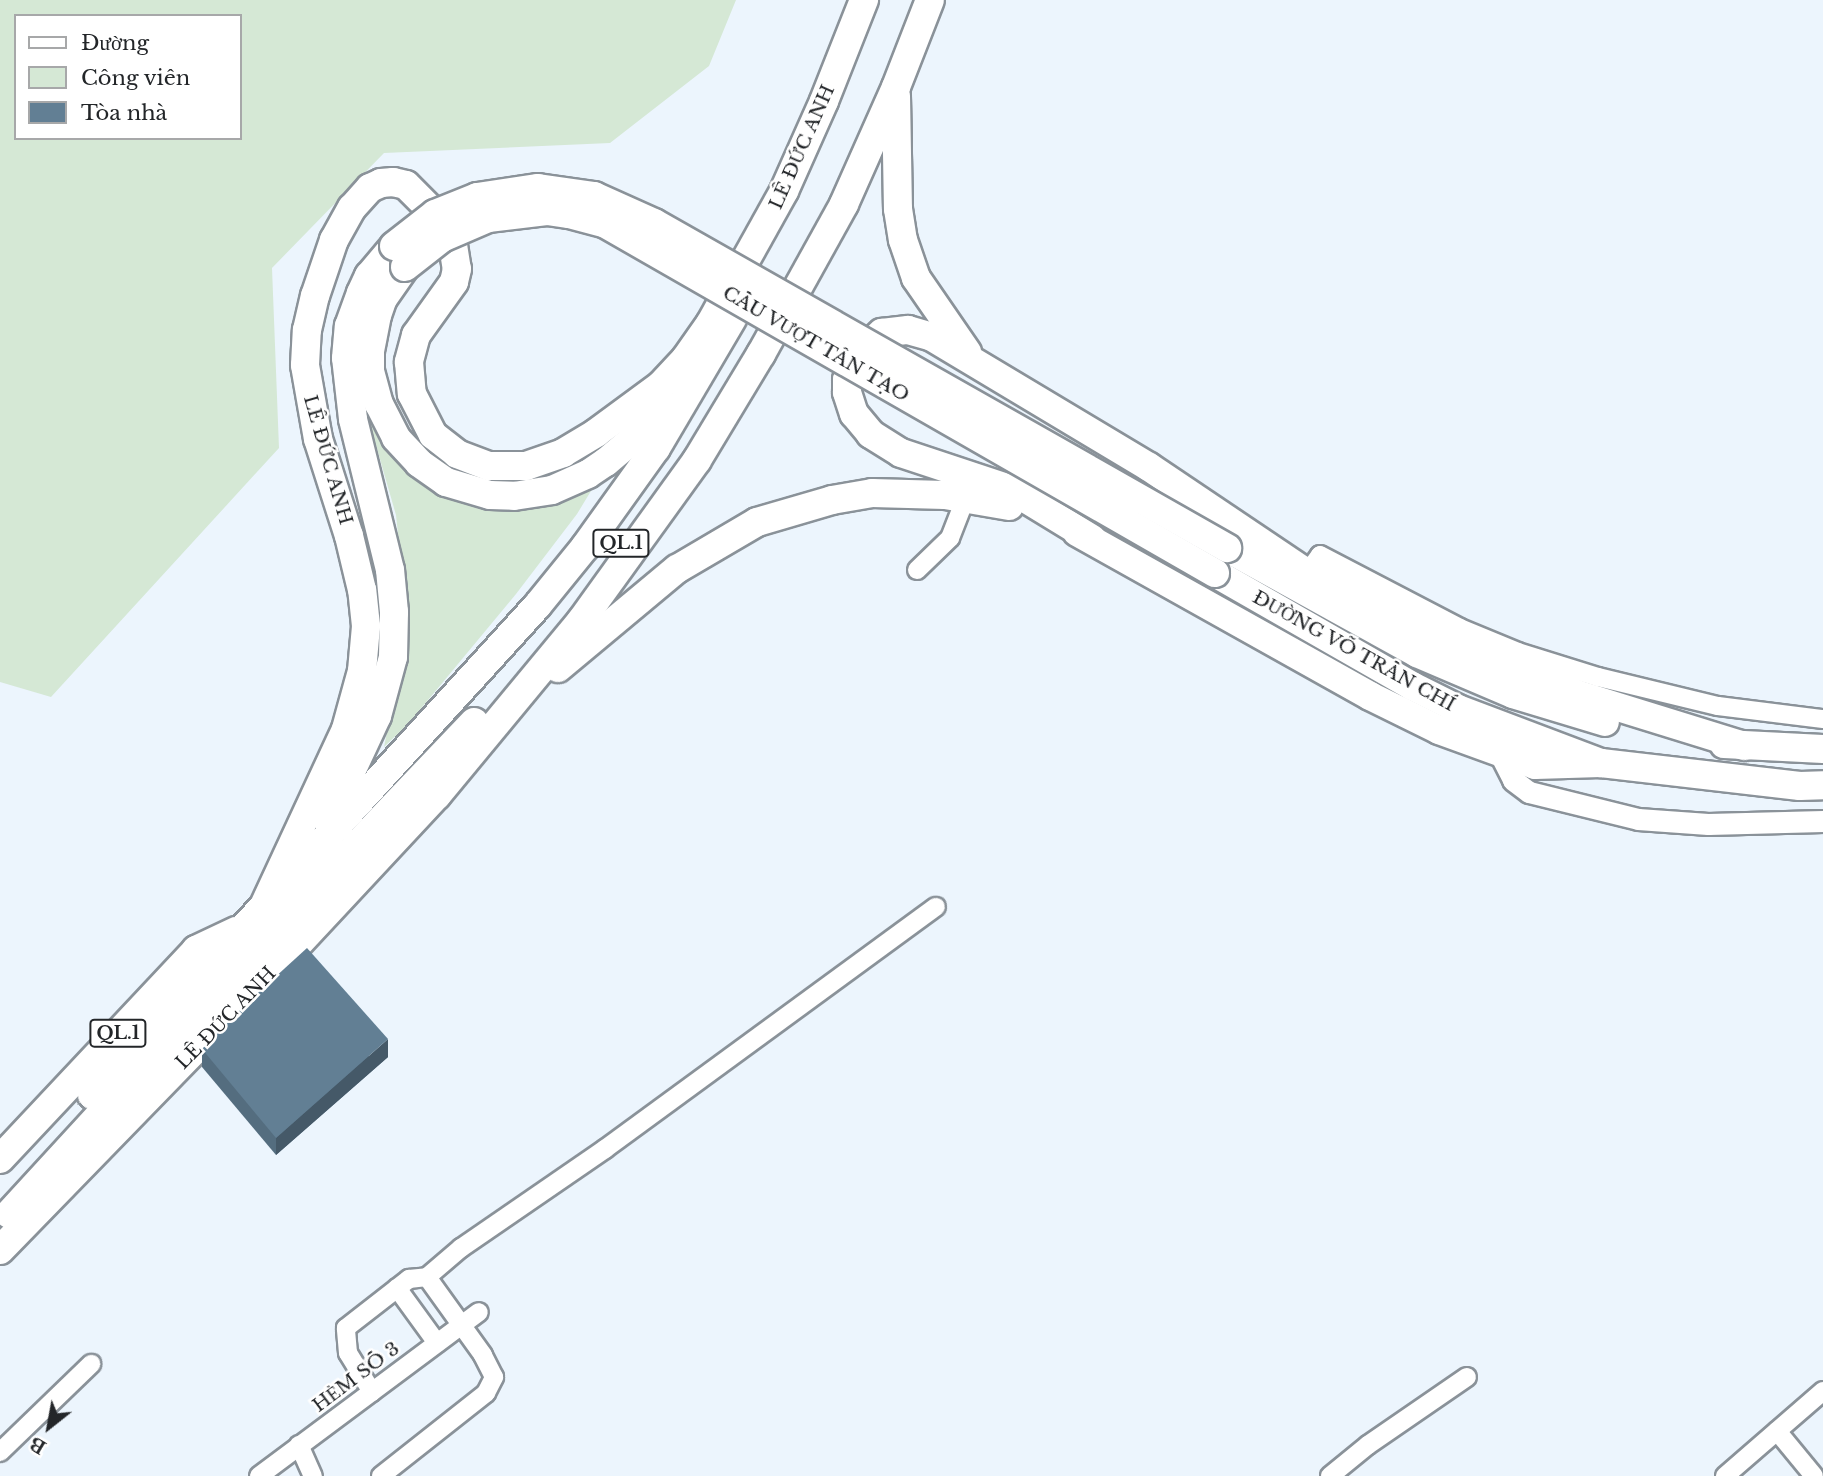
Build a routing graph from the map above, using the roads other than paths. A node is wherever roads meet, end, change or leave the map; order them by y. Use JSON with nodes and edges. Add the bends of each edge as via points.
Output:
{"nodes":[{"id":1,"x":864,"y":0,"type":"edge"},
{"id":2,"x":879,"y":0,"type":"edge"},
{"id":3,"x":911,"y":0,"type":"edge"},
{"id":4,"x":930,"y":0,"type":"edge"},
{"id":5,"x":896,"y":87,"type":"junction"},
{"id":6,"x":830,"y":104,"type":"junction"},
{"id":7,"x":399,"y":256,"type":"junction"},
{"id":8,"x":976,"y":362,"type":"junction"},
{"id":9,"x":694,"y":386,"type":"junction"},
{"id":10,"x":563,"y":453,"type":"junction"},
{"id":11,"x":460,"y":487,"type":"junction"},
{"id":12,"x":966,"y":497,"type":"junction"},
{"id":13,"x":1092,"y":539,"type":"junction"},
{"id":14,"x":916,"y":570,"type":"dead end"},
{"id":15,"x":1215,"y":573,"type":"joint"},
{"id":16,"x":1307,"y":573,"type":"junction"},
{"id":17,"x":523,"y":691,"type":"junction"},
{"id":18,"x":480,"y":716,"type":"junction"},
{"id":19,"x":1823,"y":719,"type":"edge"},
{"id":20,"x":1744,"y":746,"type":"junction"},
{"id":21,"x":462,"y":749,"type":"junction"},
{"id":22,"x":1823,"y":749,"type":"edge"},
{"id":23,"x":1500,"y":754,"type":"junction"},
{"id":24,"x":1601,"y":763,"type":"junction"},
{"id":25,"x":1823,"y":785,"type":"edge"},
{"id":26,"x":1823,"y":821,"type":"edge"},
{"id":27,"x":312,"y":851,"type":"junction"},
{"id":28,"x":936,"y":907,"type":"dead end"},
{"id":29,"x":256,"y":917,"type":"junction"},
{"id":30,"x":200,"y":995,"type":"junction"},
{"id":31,"x":79,"y":1124,"type":"junction"},
{"id":32,"x":0,"y":1159,"type":"edge"},
{"id":33,"x":0,"y":1195,"type":"edge"},
{"id":34,"x":0,"y":1223,"type":"edge"},
{"id":35,"x":0,"y":1250,"type":"edge"},
{"id":36,"x":427,"y":1278,"type":"junction"},
{"id":37,"x":397,"y":1288,"type":"junction"},
{"id":38,"x":479,"y":1312,"type":"dead end"},
{"id":39,"x":462,"y":1325,"type":"junction"},
{"id":40,"x":436,"y":1343,"type":"junction"},
{"id":41,"x":91,"y":1364,"type":"dead end"},
{"id":42,"x":1467,"y":1377,"type":"dead end"},
{"id":43,"x":1823,"y":1391,"type":"edge"},
{"id":44,"x":372,"y":1392,"type":"junction"},
{"id":45,"x":1777,"y":1431,"type":"junction"},
{"id":46,"x":299,"y":1445,"type":"junction"},
{"id":47,"x":0,"y":1452,"type":"edge"},
{"id":48,"x":1349,"y":1470,"type":"edge"},
{"id":49,"x":260,"y":1476,"type":"edge"},
{"id":50,"x":313,"y":1476,"type":"edge"},
{"id":51,"x":381,"y":1476,"type":"edge"},
{"id":52,"x":1330,"y":1476,"type":"edge"},
{"id":53,"x":1725,"y":1476,"type":"edge"},
{"id":54,"x":1814,"y":1476,"type":"edge"}],
"edges":[{"from":1,"to":6,"type":"highway","name":"LÊ ĐỨC ANH","number":"QL.1"},
{"from":2,"to":6,"type":"highway","name":"LÊ ĐỨC ANH","number":"QL.1"},
{"from":3,"to":18,"type":"highway","name":"LÊ ĐỨC ANH","number":"QL.1","via":[[828,192],[690,446],[616,551]]},
{"from":4,"to":5,"type":"highway","name":"LÊ ĐỨC ANH","number":"QL.1"},
{"from":5,"to":8,"type":"highway","via":[[902,240],[916,278]]},
{"from":5,"to":17,"type":"highway","name":"LÊ ĐỨC ANH","number":"QL.1","via":[[844,204],[697,460],[581,621]]},
{"from":6,"to":9,"type":"highway","name":"LÊ ĐỨC ANH","number":"QL.1","via":[[771,250]]},
{"from":6,"to":10,"type":"highway","name":"LÊ ĐỨC ANH","number":"QL.1","via":[[725,300],[686,358],[647,396]]},
{"from":7,"to":11,"type":"highway","via":[[372,333],[374,386],[387,422],[406,451],[432,474]]},
{"from":7,"to":15,"type":"highway","name":"CẦU VƯỢT TÂN TẠO","bridge":true,"via":[[498,216],[547,211],[606,224]]},
{"from":7,"to":20,"type":"highway","name":"ĐƯỜNG VÕ TRẦN CHÍ","bridge":true,"via":[[435,214],[477,197],[538,188],[594,195],[654,223],[1418,653],[1513,694],[1616,725]]},
{"from":7,"to":27,"type":"highway","via":[[369,276],[349,327],[346,358],[355,429],[390,570],[393,657],[368,739]]},
{"from":8,"to":13,"type":"highway","via":[[932,337],[908,330],[882,333],[854,363],[847,380],[849,403],[860,423],[884,443],[1010,489]]},
{"from":8,"to":16,"type":"highway","via":[[1149,467]]},
{"from":9,"to":11,"type":"highway","via":[[606,462],[572,482],[514,496]]},
{"from":9,"to":27,"type":"highway","name":"LÊ ĐỨC ANH","number":"QL.1","via":[[620,500],[537,606]]},
{"from":10,"to":11,"type":"highway","via":[[525,479]]},
{"from":10,"to":29,"type":"highway","name":"LÊ ĐỨC ANH","number":"QL.1","via":[[526,466],[489,466],[457,454],[433,435],[412,394],[411,349],[423,323],[454,282],[456,256],[444,228],[420,196],[393,181],[370,188],[352,208],[327,257],[305,348],[311,411],[362,590],[366,626],[362,671],[346,729]]},
{"from":12,"to":13,"type":"highway","via":[[1014,508]]},
{"from":12,"to":14,"type":"street","via":[[950,538]]},
{"from":12,"to":17,"type":"highway","via":[[872,494],[757,522],[677,569],[559,668]]},
{"from":13,"to":23,"type":"highway","via":[[1380,701]]},
{"from":15,"to":24,"type":"highway","name":"ĐƯỜNG VÕ TRẦN CHÍ","via":[[1412,687]]},
{"from":16,"to":19,"type":"street","via":[[1320,555],[1460,628],[1518,652],[1718,706]]},
{"from":16,"to":20,"type":"highway","via":[[1531,677]]},
{"from":17,"to":18,"type":"highway"},
{"from":17,"to":21,"type":"highway","name":"LÊ ĐỨC ANH","number":"QL.1"},
{"from":18,"to":21,"type":"highway","name":"LÊ ĐỨC ANH","number":"QL.1"},
{"from":20,"to":22,"type":"highway","name":"ĐƯỜNG VÕ TRẦN CHÍ"},
{"from":21,"to":30,"type":"highway","name":"LÊ ĐỨC ANH","number":"QL.1"},
{"from":21,"to":35,"type":"highway","name":"LÊ ĐỨC ANH","number":"QL.1","via":[[437,795]]},
{"from":23,"to":24,"type":"highway","via":[[1535,765]]},
{"from":23,"to":26,"type":"street","via":[[1513,780],[1529,792],[1638,819],[1707,824]]},
{"from":24,"to":25,"type":"highway","name":"ĐƯỜNG VÕ TRẦN CHÍ"},
{"from":27,"to":29,"type":"highway","name":"LÊ ĐỨC ANH","number":"QL.1"},
{"from":28,"to":36,"type":"street","via":[[605,1149],[461,1248]]},
{"from":29,"to":30,"type":"highway","name":"LÊ ĐỨC ANH","number":"QL.1"},
{"from":29,"to":32,"type":"highway","name":"LÊ ĐỨC ANH","number":"QL.1","via":[[196,950]]},
{"from":30,"to":31,"type":"highway","name":"LÊ ĐỨC ANH","number":"QL.1"},
{"from":31,"to":33,"type":"highway","number":"QL.1"},
{"from":31,"to":34,"type":"highway","number":"QL.1"},
{"from":36,"to":37,"type":"street","via":[[409,1279]]},
{"from":36,"to":39,"type":"street"},
{"from":37,"to":40,"type":"street"},
{"from":37,"to":44,"type":"street","via":[[346,1328],[348,1353]]},
{"from":38,"to":39,"type":"street","name":"HẺM SỐ 3"},
{"from":39,"to":40,"type":"street","name":"HẺM SỐ 3"},
{"from":39,"to":51,"type":"street","via":[[494,1377],[486,1393]]},
{"from":40,"to":44,"type":"street","name":"HẺM SỐ 3"},
{"from":41,"to":47,"type":"street"},
{"from":42,"to":48,"type":"street"},
{"from":43,"to":45,"type":"street"},
{"from":44,"to":46,"type":"street","name":"HẺM SỐ 3"},
{"from":45,"to":53,"type":"street"},
{"from":45,"to":54,"type":"street"},
{"from":46,"to":49,"type":"street","name":"HẺM SỐ 3"},
{"from":46,"to":50,"type":"street"},
{"from":48,"to":52,"type":"street"}]}
